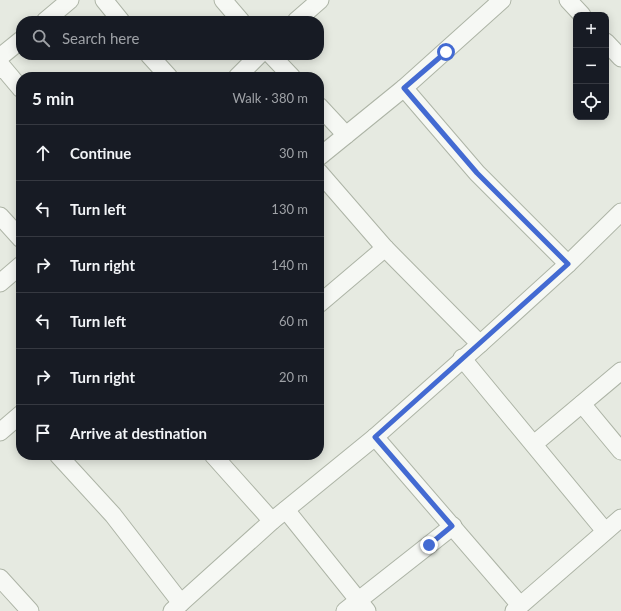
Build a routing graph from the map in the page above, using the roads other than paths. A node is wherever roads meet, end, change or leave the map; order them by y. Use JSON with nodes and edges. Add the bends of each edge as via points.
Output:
{"nodes":[{"id":1,"x":70,"y":0,"type":"edge"},
{"id":2,"x":104,"y":0,"type":"edge"},
{"id":3,"x":223,"y":0,"type":"edge"},
{"id":4,"x":320,"y":0,"type":"edge"},
{"id":5,"x":502,"y":0,"type":"edge"},
{"id":6,"x":568,"y":0,"type":"edge"},
{"id":7,"x":579,"y":12,"type":"edge"},
{"id":8,"x":51,"y":16,"type":"edge"},
{"id":9,"x":117,"y":16,"type":"edge"},
{"id":10,"x":237,"y":16,"type":"edge"},
{"id":11,"x":302,"y":16,"type":"edge"},
{"id":12,"x":16,"y":44,"type":"edge"},
{"id":13,"x":609,"y":45,"type":"edge"},
{"id":14,"x":0,"y":57,"type":"edge"},
{"id":15,"x":621,"y":58,"type":"edge"},
{"id":16,"x":154,"y":60,"type":"edge"},
{"id":17,"x":254,"y":60,"type":"edge"},
{"id":18,"x":276,"y":60,"type":"edge"},
{"id":19,"x":0,"y":64,"type":"edge"},
{"id":20,"x":164,"y":72,"type":"edge"},
{"id":21,"x":242,"y":72,"type":"edge"},
{"id":22,"x":287,"y":72,"type":"edge"},
{"id":23,"x":16,"y":83,"type":"edge"},
{"id":24,"x":404,"y":88,"type":"junction"},
{"id":25,"x":324,"y":111,"type":"edge"},
{"id":26,"x":346,"y":135,"type":"junction"},
{"id":27,"x":324,"y":153,"type":"edge"},
{"id":28,"x":324,"y":178,"type":"edge"},
{"id":29,"x":621,"y":212,"type":"edge"},
{"id":30,"x":0,"y":216,"type":"edge"},
{"id":31,"x":16,"y":234,"type":"edge"},
{"id":32,"x":385,"y":248,"type":"junction"},
{"id":33,"x":568,"y":264,"type":"junction"},
{"id":34,"x":16,"y":269,"type":"edge"},
{"id":35,"x":0,"y":283,"type":"edge"},
{"id":36,"x":324,"y":300,"type":"edge"},
{"id":37,"x":480,"y":344,"type":"junction"},
{"id":38,"x":462,"y":358,"type":"junction"},
{"id":39,"x":621,"y":371,"type":"edge"},
{"id":40,"x":582,"y":404,"type":"junction"},
{"id":41,"x":16,"y":418,"type":"edge"},
{"id":42,"x":0,"y":432,"type":"edge"},
{"id":43,"x":375,"y":437,"type":"junction"},
{"id":44,"x":534,"y":444,"type":"junction"},
{"id":45,"x":621,"y":451,"type":"edge"},
{"id":46,"x":63,"y":460,"type":"edge"},
{"id":47,"x":217,"y":460,"type":"edge"},
{"id":48,"x":286,"y":510,"type":"junction"},
{"id":49,"x":621,"y":518,"type":"edge"},
{"id":50,"x":272,"y":521,"type":"junction"},
{"id":51,"x":452,"y":526,"type":"junction"},
{"id":52,"x":605,"y":531,"type":"junction"},
{"id":53,"x":0,"y":578,"type":"edge"},
{"id":54,"x":177,"y":607,"type":"edge"},
{"id":55,"x":357,"y":607,"type":"edge"},
{"id":56,"x":517,"y":608,"type":"edge"},
{"id":57,"x":30,"y":611,"type":"edge"}],
"edges":[{"from":1,"to":8,"type":"street"},
{"from":2,"to":9,"type":"street"},
{"from":3,"to":10,"type":"street"},
{"from":4,"to":11,"type":"street"},
{"from":5,"to":24,"type":"street"},
{"from":6,"to":7,"type":"street"},
{"from":12,"to":14,"type":"street"},
{"from":13,"to":15,"type":"street"},
{"from":16,"to":20,"type":"street"},
{"from":17,"to":21,"type":"street"},
{"from":18,"to":22,"type":"street"},
{"from":19,"to":23,"type":"street"},
{"from":24,"to":26,"type":"street"},
{"from":24,"to":33,"type":"street","via":[[477,173]]},
{"from":25,"to":26,"type":"street"},
{"from":26,"to":27,"type":"street"},
{"from":28,"to":32,"type":"street"},
{"from":29,"to":33,"type":"street"},
{"from":30,"to":31,"type":"street"},
{"from":32,"to":36,"type":"street"},
{"from":32,"to":37,"type":"street"},
{"from":33,"to":37,"type":"street"},
{"from":34,"to":35,"type":"street"},
{"from":37,"to":38,"type":"street"},
{"from":38,"to":43,"type":"street"},
{"from":38,"to":44,"type":"street"},
{"from":39,"to":40,"type":"street"},
{"from":40,"to":44,"type":"street"},
{"from":40,"to":45,"type":"street"},
{"from":41,"to":42,"type":"street"},
{"from":43,"to":48,"type":"street"},
{"from":43,"to":51,"type":"street"},
{"from":44,"to":52,"type":"street"},
{"from":46,"to":54,"type":"street","via":[[113,515]]},
{"from":47,"to":50,"type":"street"},
{"from":48,"to":50,"type":"street"},
{"from":48,"to":55,"type":"street"},
{"from":49,"to":52,"type":"street"},
{"from":50,"to":54,"type":"street"},
{"from":51,"to":55,"type":"street"},
{"from":51,"to":56,"type":"street"},
{"from":52,"to":56,"type":"street"},
{"from":53,"to":57,"type":"street"}]}
